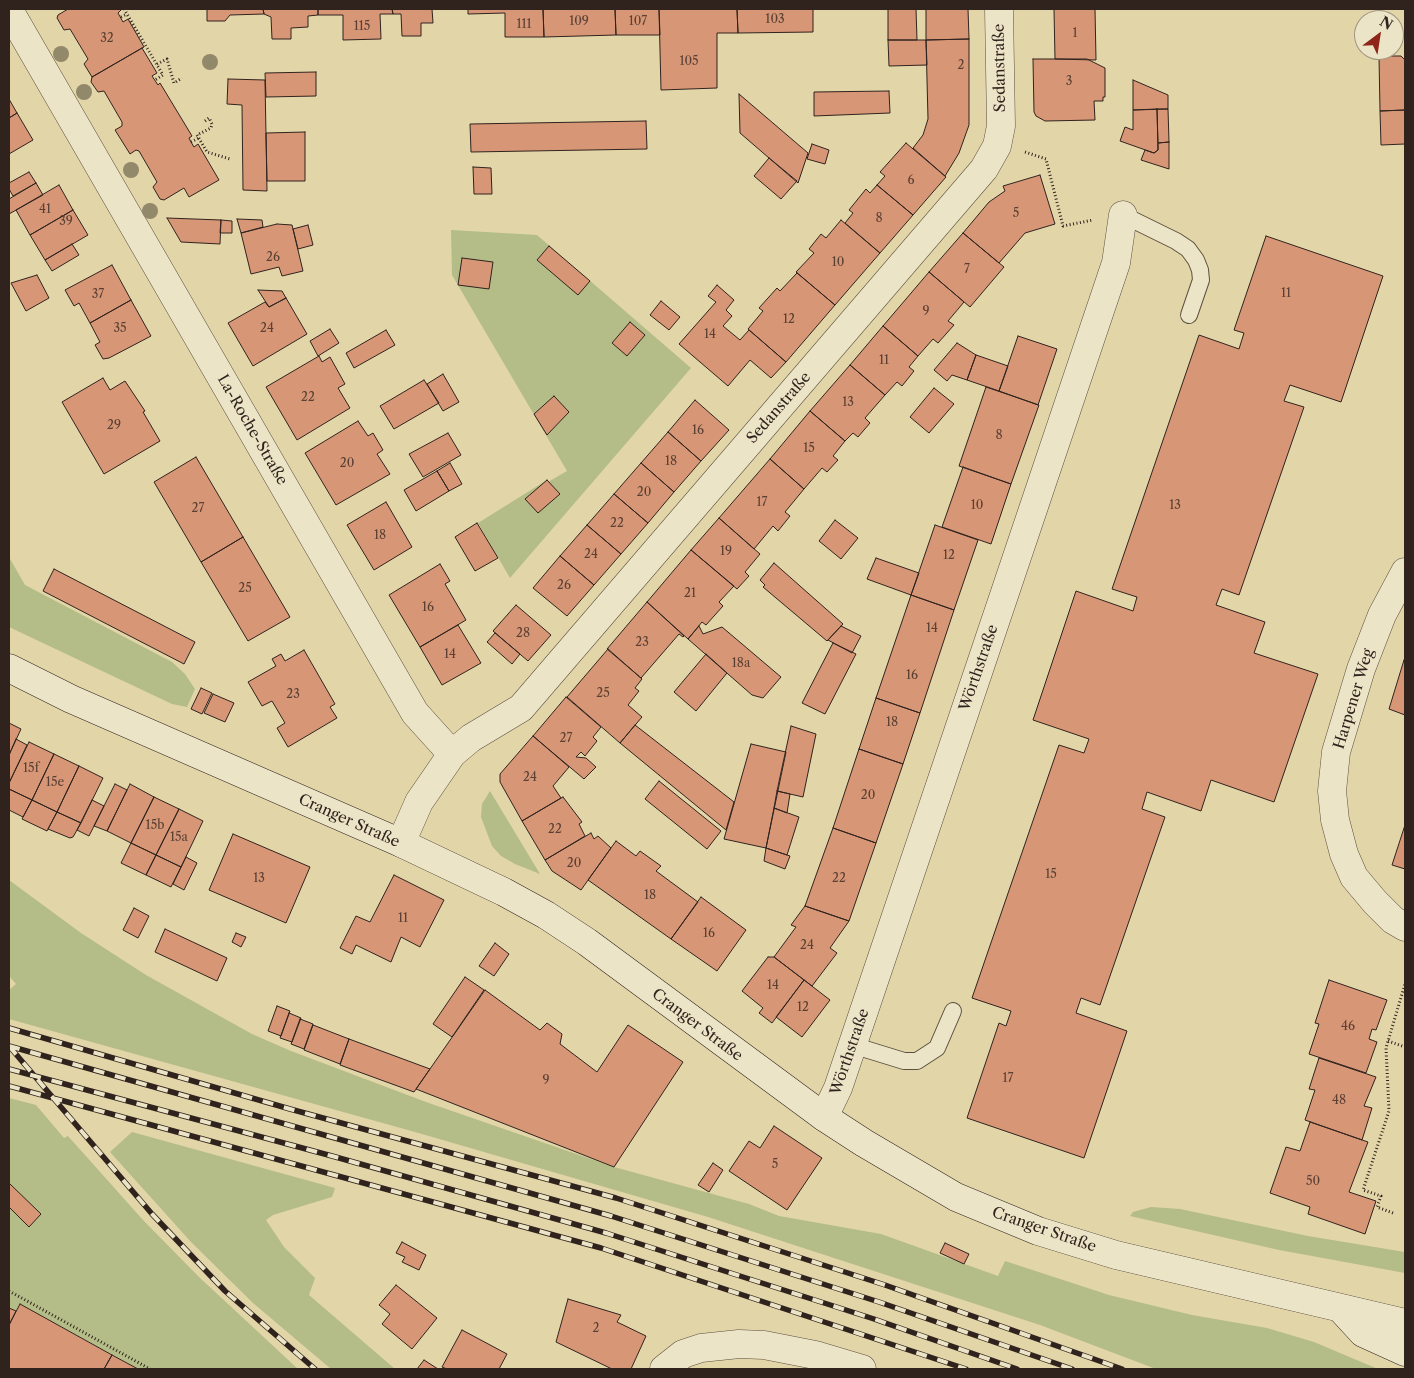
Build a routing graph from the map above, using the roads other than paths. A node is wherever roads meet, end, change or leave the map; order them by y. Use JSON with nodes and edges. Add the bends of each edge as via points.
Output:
{"nodes":[{"id":1,"x":999,"y":9,"type":"edge"},
{"id":2,"x":9,"y":10,"type":"edge"},
{"id":3,"x":1123,"y":215,"type":"joint"},
{"id":4,"x":1189,"y":315,"type":"dead end"},
{"id":5,"x":1405,"y":572,"type":"edge"},
{"id":6,"x":9,"y":668,"type":"edge"},
{"id":7,"x":452,"y":754,"type":"junction"},
{"id":8,"x":400,"y":843,"type":"junction"},
{"id":9,"x":1405,"y":927,"type":"edge"},
{"id":10,"x":952,"y":1012,"type":"dead end"},
{"id":11,"x":852,"y":1045,"type":"junction"},
{"id":12,"x":824,"y":1117,"type":"junction"},
{"id":13,"x":1340,"y":1308,"type":"junction"},
{"id":14,"x":1405,"y":1323,"type":"edge"},
{"id":15,"x":1405,"y":1352,"type":"edge"},
{"id":16,"x":664,"y":1369,"type":"edge"},
{"id":17,"x":862,"y":1369,"type":"edge"}],
"edges":[{"from":1,"to":7,"type":"street","name":"Sedanstraße","via":[[1001,126],[997,146],[984,169],[521,708],[471,738]]},
{"from":2,"to":7,"type":"street","name":"La-Roche-Straße","via":[[415,713]]},
{"from":3,"to":4,"type":"lane","via":[[1176,241],[1196,260],[1201,280]]},
{"from":3,"to":11,"type":"street","name":"Wörthstraße","via":[[1116,263]]},
{"from":5,"to":9,"type":"street","name":"Harpener Weg","via":[[1382,615],[1361,669],[1336,752],[1332,791],[1335,820],[1354,877],[1374,902]]},
{"from":6,"to":8,"type":"street","name":"Cranger Straße","via":[[71,699]]},
{"from":7,"to":8,"type":"street","via":[[419,802]]},
{"from":8,"to":12,"type":"street","name":"Cranger Straße","via":[[546,914]]},
{"from":10,"to":11,"type":"lane","via":[[937,1048],[918,1061],[904,1061]]},
{"from":11,"to":12,"type":"street","name":"Wörthstraße","via":[[838,1088]]},
{"from":12,"to":13,"type":"street","name":"Cranger Straße","via":[[956,1197],[1038,1231],[1116,1254]]},
{"from":13,"to":14,"type":"street","name":"Cranger Straße"},
{"from":13,"to":15,"type":"street","via":[[1363,1333]]},
{"from":16,"to":17,"type":"street","via":[[683,1354],[701,1348],[739,1344],[764,1345],[815,1355]]}]}
